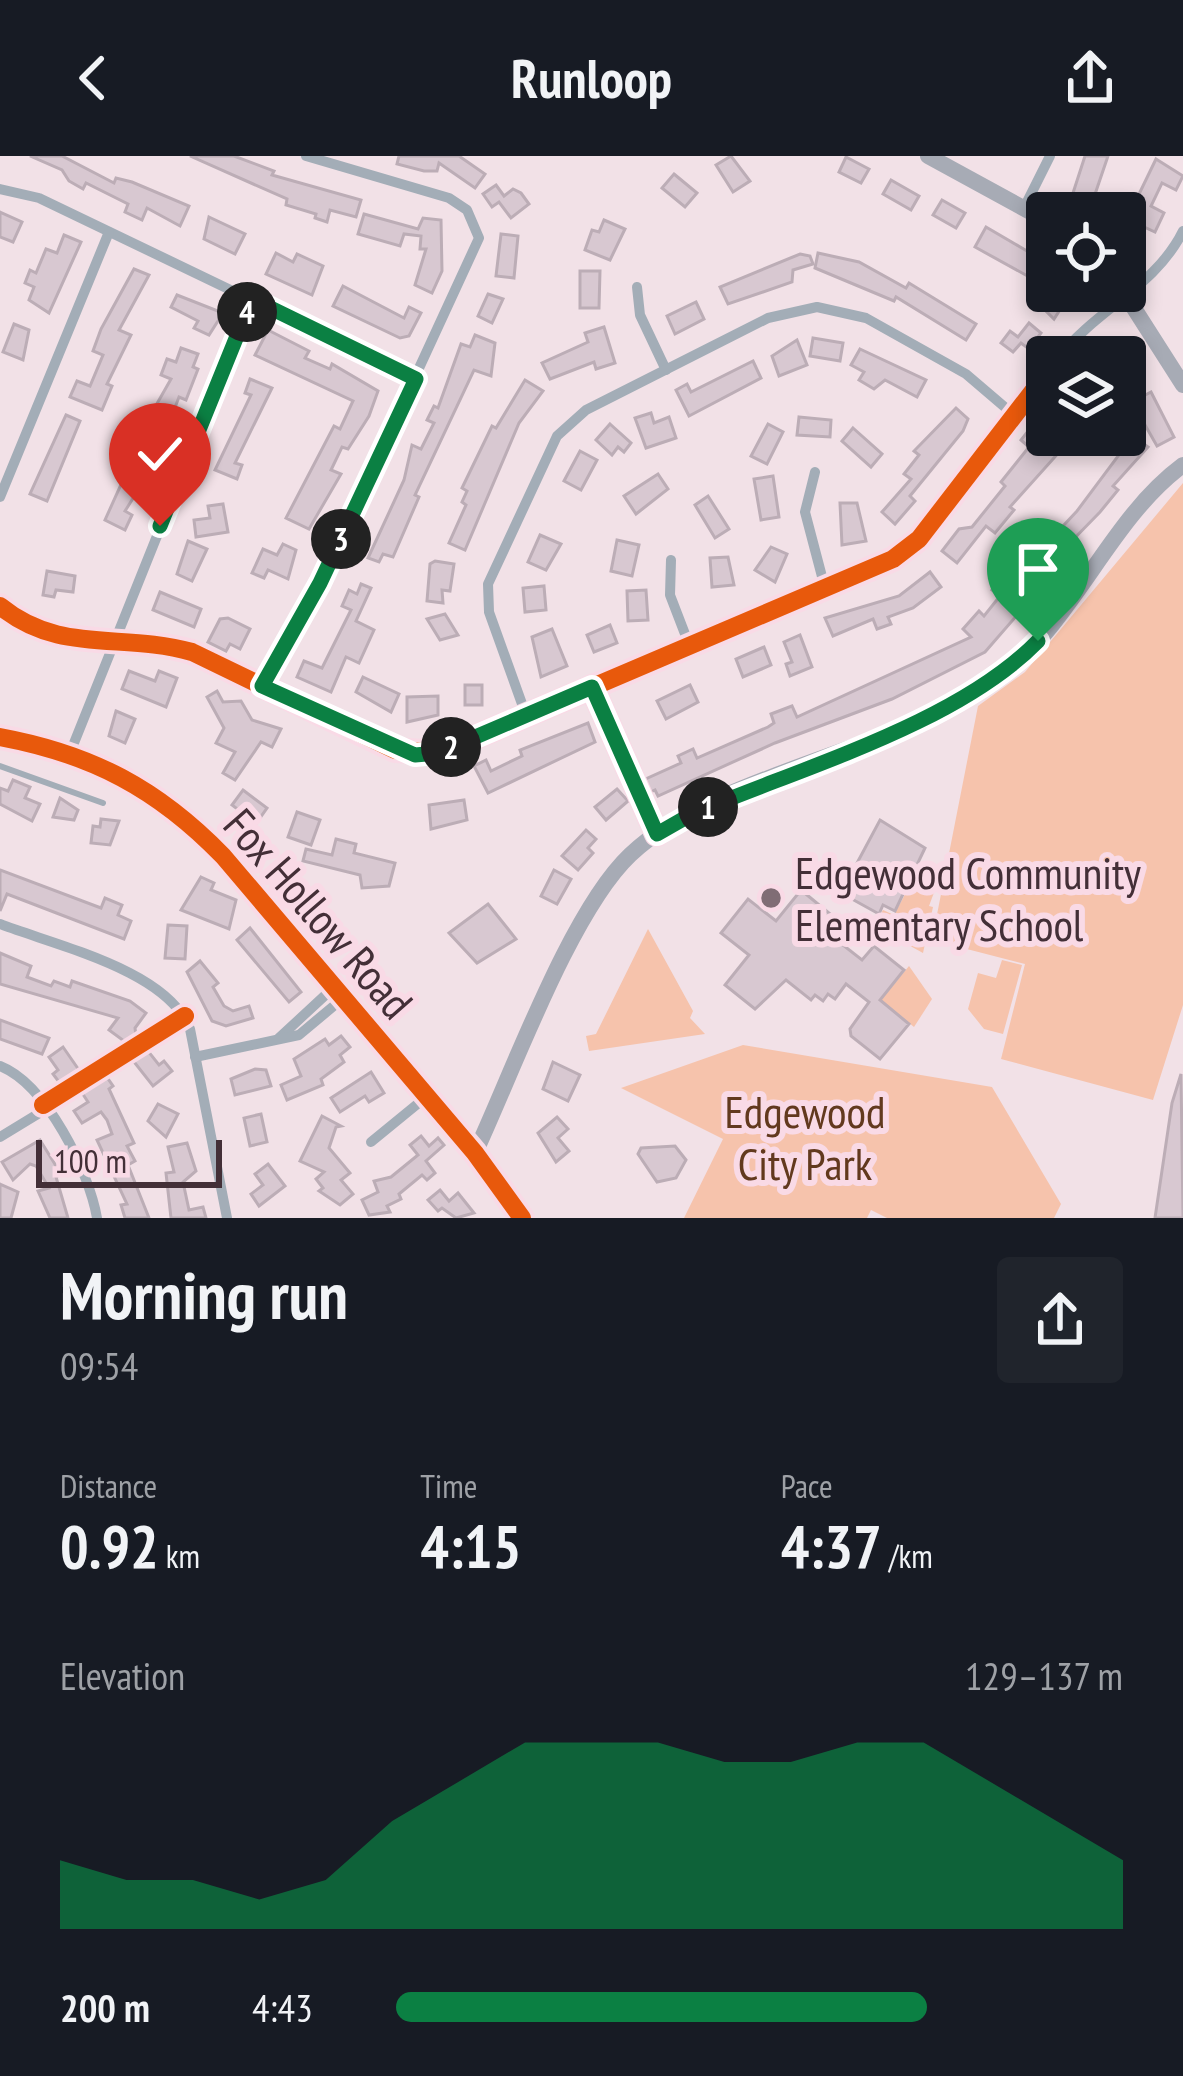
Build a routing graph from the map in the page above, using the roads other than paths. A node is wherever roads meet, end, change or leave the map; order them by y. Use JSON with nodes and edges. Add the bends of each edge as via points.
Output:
{"nodes":[{"id":1,"x":306,"y":156,"type":"edge"},
{"id":2,"x":928,"y":156,"type":"edge"},
{"id":3,"x":1050,"y":156,"type":"edge"},
{"id":4,"x":0,"y":189,"type":"edge"},
{"id":5,"x":1024,"y":208,"type":"joint"},
{"id":6,"x":1183,"y":231,"type":"edge"},
{"id":7,"x":109,"y":232,"type":"junction"},
{"id":8,"x":1146,"y":279,"type":"edge"},
{"id":9,"x":637,"y":287,"type":"dead end"},
{"id":10,"x":252,"y":299,"type":"junction"},
{"id":11,"x":1101,"y":312,"type":"edge"},
{"id":12,"x":1137,"y":312,"type":"edge"},
{"id":13,"x":1076,"y":336,"type":"edge"},
{"id":14,"x":666,"y":370,"type":"junction"},
{"id":15,"x":416,"y":379,"type":"junction"},
{"id":16,"x":1183,"y":385,"type":"edge"},
{"id":17,"x":1026,"y":401,"type":"edge"},
{"id":18,"x":1015,"y":415,"type":"junction"},
{"id":19,"x":1183,"y":466,"type":"edge"},
{"id":20,"x":815,"y":472,"type":"dead end"},
{"id":21,"x":0,"y":497,"type":"edge"},
{"id":22,"x":671,"y":560,"type":"dead end"},
{"id":23,"x":825,"y":588,"type":"junction"},
{"id":24,"x":0,"y":606,"type":"edge"},
{"id":25,"x":114,"y":640,"type":"junction"},
{"id":26,"x":690,"y":647,"type":"junction"},
{"id":27,"x":262,"y":686,"type":"junction"},
{"id":28,"x":526,"y":715,"type":"junction"},
{"id":29,"x":0,"y":737,"type":"edge"},
{"id":30,"x":70,"y":753,"type":"junction"},
{"id":31,"x":0,"y":766,"type":"edge"},
{"id":32,"x":103,"y":803,"type":"dead end"},
{"id":33,"x":0,"y":924,"type":"edge"},
{"id":34,"x":337,"y":994,"type":"junction"},
{"id":35,"x":195,"y":1057,"type":"junction"},
{"id":36,"x":0,"y":1066,"type":"edge"},
{"id":37,"x":426,"y":1096,"type":"junction"},
{"id":38,"x":46,"y":1109,"type":"junction"},
{"id":39,"x":0,"y":1137,"type":"edge"},
{"id":40,"x":371,"y":1142,"type":"dead end"},
{"id":41,"x":475,"y":1153,"type":"junction"},
{"id":42,"x":97,"y":1218,"type":"edge"},
{"id":43,"x":227,"y":1218,"type":"edge"},
{"id":44,"x":522,"y":1218,"type":"edge"}],
"edges":[{"from":1,"to":15,"type":"street","via":[[449,198],[473,219],[475,256]]},
{"from":2,"to":5,"type":"street"},
{"from":3,"to":5,"type":"street"},
{"from":4,"to":7,"type":"street"},
{"from":6,"to":8,"type":"street"},
{"from":7,"to":10,"type":"street"},
{"from":7,"to":21,"type":"street"},
{"from":9,"to":14,"type":"street","via":[[640,315]]},
{"from":10,"to":15,"type":"street"},
{"from":10,"to":25,"type":"street"},
{"from":11,"to":13,"type":"street"},
{"from":12,"to":16,"type":"street"},
{"from":14,"to":18,"type":"street","via":[[778,314],[830,308],[966,374]]},
{"from":14,"to":28,"type":"street","via":[[565,425],[492,572],[489,612]]},
{"from":15,"to":27,"type":"street"},
{"from":17,"to":18,"type":"street"},
{"from":18,"to":23,"type":"street","via":[[911,546]]},
{"from":19,"to":41,"type":"street","via":[[1153,492],[1038,641],[990,684],[676,821],[628,857],[594,900]]},
{"from":20,"to":23,"type":"street","via":[[805,512]]},
{"from":22,"to":26,"type":"street","via":[[670,596]]},
{"from":23,"to":26,"type":"street"},
{"from":24,"to":25,"type":"street","via":[[49,636]]},
{"from":25,"to":27,"type":"street","via":[[192,652]]},
{"from":25,"to":30,"type":"street"},
{"from":26,"to":28,"type":"street"},
{"from":27,"to":28,"type":"street","via":[[415,755]]},
{"from":29,"to":30,"type":"street","name":"Fox Hollow Road"},
{"from":30,"to":34,"type":"street","name":"Fox Hollow Road","via":[[138,783],[180,814]]},
{"from":31,"to":32,"type":"lane"},
{"from":33,"to":35,"type":"street","via":[[169,995],[185,1016]]},
{"from":34,"to":35,"type":"street","via":[[304,1031]]},
{"from":34,"to":37,"type":"street","name":"Fox Hollow Road"},
{"from":35,"to":43,"type":"street"},
{"from":36,"to":38,"type":"street","via":[[24,1078]]},
{"from":37,"to":40,"type":"street"},
{"from":37,"to":41,"type":"street","name":"Fox Hollow Road"},
{"from":38,"to":39,"type":"street"},
{"from":38,"to":42,"type":"street","via":[[87,1178]]},
{"from":41,"to":44,"type":"street","name":"Fox Hollow Road"}]}
